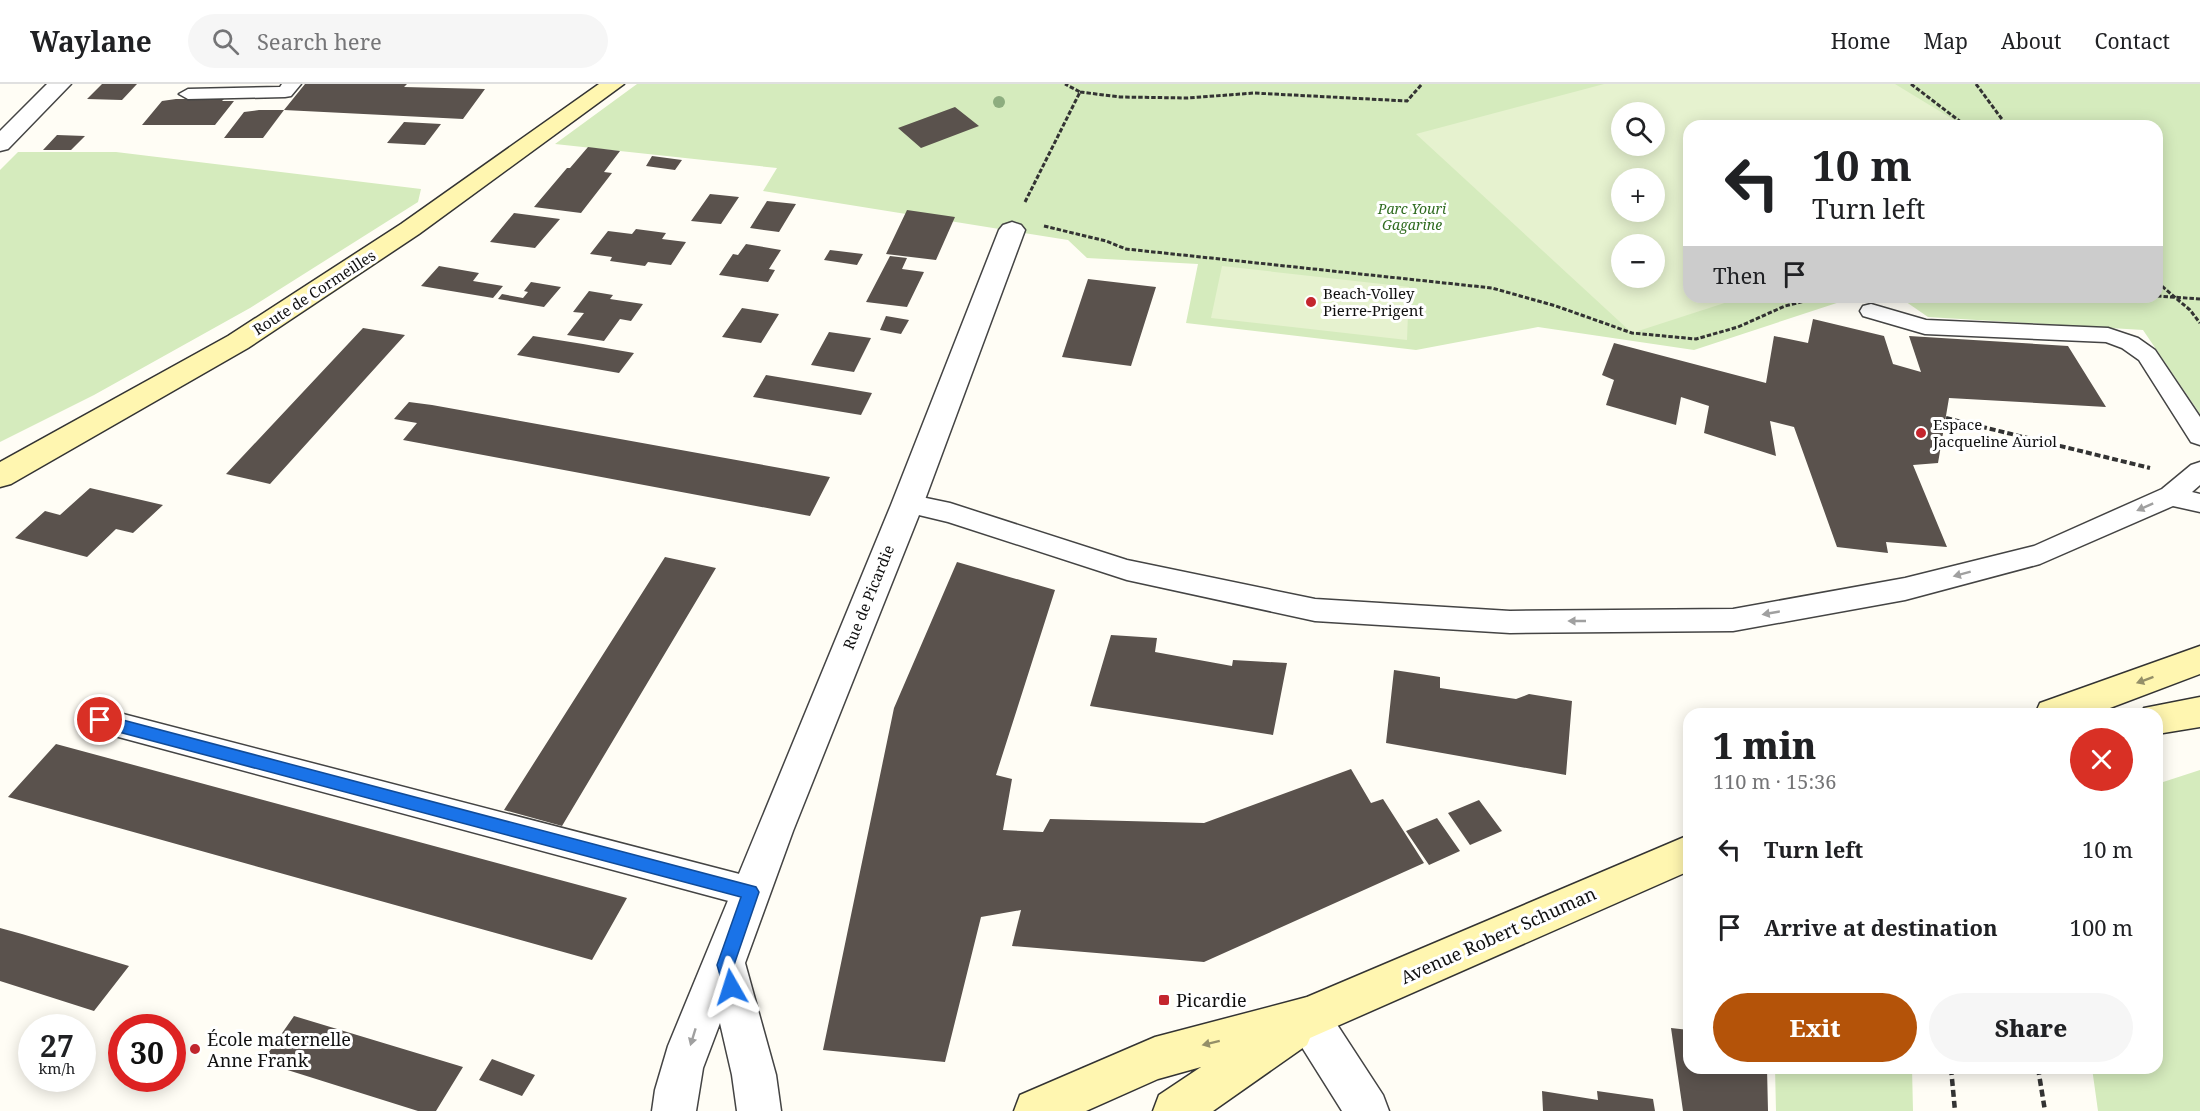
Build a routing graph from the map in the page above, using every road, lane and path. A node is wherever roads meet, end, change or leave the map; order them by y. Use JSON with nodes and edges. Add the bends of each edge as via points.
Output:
{"nodes":[{"id":1,"x":60,"y":84,"type":"edge"},
{"id":2,"x":292,"y":84,"type":"edge"},
{"id":3,"x":613,"y":84,"type":"edge"},
{"id":4,"x":1065,"y":84,"type":"edge"},
{"id":5,"x":1422,"y":84,"type":"edge"},
{"id":6,"x":1911,"y":84,"type":"edge"},
{"id":7,"x":1976,"y":84,"type":"edge"},
{"id":8,"x":1080,"y":92,"type":"junction"},
{"id":9,"x":188,"y":94,"type":"dead end"},
{"id":10,"x":1958,"y":120,"type":"edge"},
{"id":11,"x":2003,"y":120,"type":"edge"},
{"id":12,"x":0,"y":144,"type":"edge"},
{"id":13,"x":1014,"y":225,"type":"junction"},
{"id":14,"x":2163,"y":287,"type":"edge"},
{"id":15,"x":2163,"y":296,"type":"edge"},
{"id":16,"x":2174,"y":297,"type":"junction"},
{"id":17,"x":2200,"y":300,"type":"edge"},
{"id":18,"x":1797,"y":303,"type":"edge"},
{"id":19,"x":1871,"y":311,"type":"dead end"},
{"id":20,"x":2200,"y":322,"type":"edge"},
{"id":21,"x":1946,"y":418,"type":"dead end"},
{"id":22,"x":2200,"y":436,"type":"edge"},
{"id":23,"x":2196,"y":474,"type":"edge"},
{"id":24,"x":0,"y":476,"type":"edge"},
{"id":25,"x":2171,"y":496,"type":"junction"},
{"id":26,"x":907,"y":503,"type":"junction"},
{"id":27,"x":2200,"y":503,"type":"edge"},
{"id":28,"x":2200,"y":660,"type":"edge"},
{"id":29,"x":2069,"y":708,"type":"edge"},
{"id":30,"x":100,"y":720,"type":"dead end"},
{"id":31,"x":1683,"y":856,"type":"edge"},
{"id":32,"x":751,"y":892,"type":"junction"},
{"id":33,"x":726,"y":965,"type":"junction"},
{"id":34,"x":1308,"y":1018,"type":"junction"},
{"id":35,"x":1952,"y":1074,"type":"edge"},
{"id":36,"x":2039,"y":1074,"type":"edge"},
{"id":37,"x":674,"y":1111,"type":"edge"},
{"id":38,"x":759,"y":1111,"type":"edge"},
{"id":39,"x":1036,"y":1111,"type":"edge"},
{"id":40,"x":1175,"y":1111,"type":"edge"},
{"id":41,"x":1366,"y":1111,"type":"edge"},
{"id":42,"x":1955,"y":1111,"type":"edge"},
{"id":43,"x":2045,"y":1111,"type":"edge"}],
"edges":[{"from":1,"to":12,"type":"street"},
{"from":2,"to":9,"type":"lane","via":[[285,92]]},
{"from":3,"to":24,"type":"main road","name":"Route de Cormeilles","via":[[410,229],[238,342]]},
{"from":4,"to":8,"type":"path"},
{"from":5,"to":8,"type":"path","via":[[1407,101],[1254,93],[1188,98],[1119,97]]},
{"from":6,"to":10,"type":"path"},
{"from":7,"to":11,"type":"path"},
{"from":8,"to":13,"type":"path"},
{"from":13,"to":18,"type":"path","via":[[1106,241],[1126,249],[1492,288],[1632,333],[1696,339]]},
{"from":13,"to":26,"type":"street","name":"Rue de Picardie"},
{"from":14,"to":16,"type":"path"},
{"from":15,"to":16,"type":"path"},
{"from":16,"to":17,"type":"path"},
{"from":16,"to":20,"type":"path"},
{"from":19,"to":22,"type":"lane","via":[[1925,327],[2108,335],[2130,343],[2147,356]]},
{"from":21,"to":23,"type":"path"},
{"from":23,"to":25,"type":"lane"},
{"from":25,"to":26,"type":"lane","one_way":true,"via":[[2040,554],[1905,589],[1733,620],[1510,622],[1316,610],[1127,570]]},
{"from":25,"to":27,"type":"lane"},
{"from":26,"to":32,"type":"street","name":"Rue de Picardie","via":[[773,827]]},
{"from":28,"to":29,"type":"main road","one_way":true},
{"from":30,"to":32,"type":"lane"},
{"from":31,"to":34,"type":"main road","name":"Avenue Robert Schuman"},
{"from":32,"to":33,"type":"street","name":"Rue de Picardie"},
{"from":33,"to":37,"type":"street","name":"Rue de Picardie","one_way":true,"via":[[697,1026],[674,1095]]},
{"from":33,"to":38,"type":"street","via":[[754,1075]]},
{"from":34,"to":39,"type":"main road","name":"Avenue Robert Schuman","one_way":true,"via":[[1155,1058]]},
{"from":34,"to":40,"type":"main road","name":"Avenue Robert Schuman"},
{"from":34,"to":41,"type":"street"},
{"from":35,"to":42,"type":"path"},
{"from":36,"to":43,"type":"path"}]}
